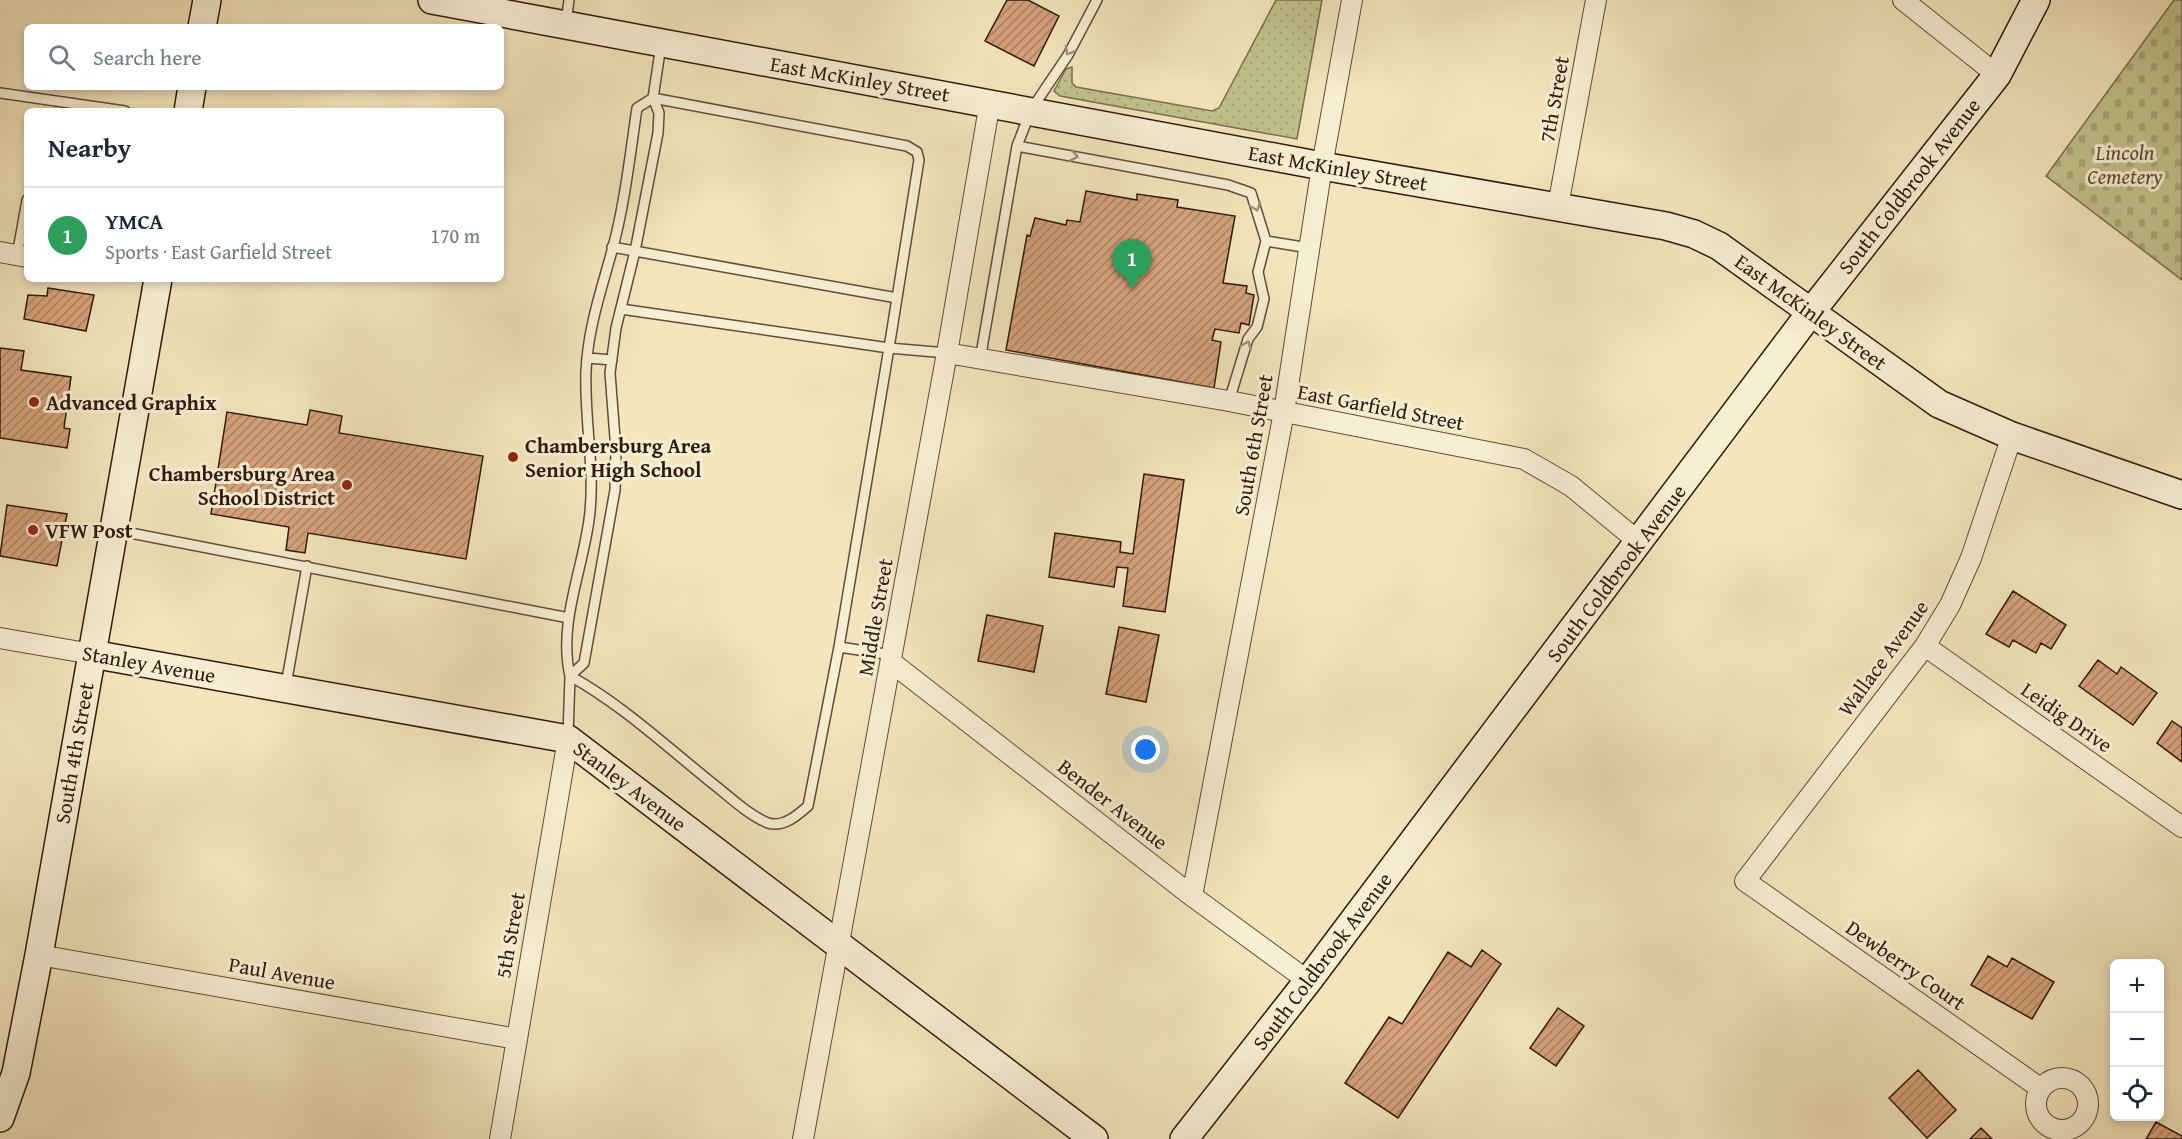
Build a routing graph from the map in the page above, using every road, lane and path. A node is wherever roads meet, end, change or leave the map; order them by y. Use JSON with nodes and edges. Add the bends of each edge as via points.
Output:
{"nodes":[{"id":1,"x":207,"y":0,"type":"edge"},
{"id":2,"x":432,"y":0,"type":"edge"},
{"id":3,"x":1097,"y":0,"type":"edge"},
{"id":4,"x":1352,"y":0,"type":"edge"},
{"id":5,"x":1596,"y":0,"type":"edge"},
{"id":6,"x":1904,"y":0,"type":"edge"},
{"id":7,"x":2036,"y":0,"type":"edge"},
{"id":8,"x":567,"y":12,"type":"edge"},
{"id":9,"x":203,"y":24,"type":"edge"},
{"id":10,"x":662,"y":43,"type":"junction"},
{"id":11,"x":1997,"y":75,"type":"junction"},
{"id":12,"x":192,"y":90,"type":"edge"},
{"id":13,"x":0,"y":93,"type":"edge"},
{"id":14,"x":653,"y":98,"type":"junction"},
{"id":15,"x":44,"y":99,"type":"junction"},
{"id":16,"x":990,"y":102,"type":"junction"},
{"id":17,"x":42,"y":108,"type":"edge"},
{"id":18,"x":105,"y":108,"type":"edge"},
{"id":19,"x":188,"y":108,"type":"edge"},
{"id":20,"x":1031,"y":110,"type":"junction"},
{"id":21,"x":1017,"y":146,"type":"junction"},
{"id":22,"x":1322,"y":166,"type":"junction"},
{"id":23,"x":1558,"y":206,"type":"junction"},
{"id":24,"x":24,"y":214,"type":"edge"},
{"id":25,"x":1266,"y":241,"type":"junction"},
{"id":26,"x":612,"y":247,"type":"junction"},
{"id":27,"x":1309,"y":248,"type":"junction"},
{"id":28,"x":635,"y":251,"type":"junction"},
{"id":29,"x":15,"y":255,"type":"edge"},
{"id":30,"x":157,"y":282,"type":"edge"},
{"id":31,"x":897,"y":298,"type":"junction"},
{"id":32,"x":621,"y":309,"type":"junction"},
{"id":33,"x":1811,"y":312,"type":"junction"},
{"id":34,"x":889,"y":348,"type":"junction"},
{"id":35,"x":947,"y":353,"type":"junction"},
{"id":36,"x":588,"y":358,"type":"junction"},
{"id":37,"x":612,"y":360,"type":"junction"},
{"id":38,"x":980,"y":360,"type":"junction"},
{"id":39,"x":1229,"y":401,"type":"junction"},
{"id":40,"x":1284,"y":412,"type":"junction"},
{"id":41,"x":2012,"y":436,"type":"junction"},
{"id":42,"x":2182,"y":495,"type":"edge"},
{"id":43,"x":113,"y":530,"type":"junction"},
{"id":44,"x":1640,"y":542,"type":"junction"},
{"id":45,"x":307,"y":566,"type":"junction"},
{"id":46,"x":569,"y":618,"type":"junction"},
{"id":47,"x":0,"y":638,"type":"edge"},
{"id":48,"x":1925,"y":646,"type":"junction"},
{"id":49,"x":839,"y":647,"type":"junction"},
{"id":50,"x":92,"y":654,"type":"junction"},
{"id":51,"x":892,"y":659,"type":"junction"},
{"id":52,"x":570,"y":676,"type":"junction"},
{"id":53,"x":286,"y":688,"type":"junction"},
{"id":54,"x":568,"y":739,"type":"junction"},
{"id":55,"x":2182,"y":827,"type":"edge"},
{"id":56,"x":1745,"y":881,"type":"joint"},
{"id":57,"x":1192,"y":896,"type":"junction"},
{"id":58,"x":838,"y":942,"type":"junction"},
{"id":59,"x":39,"y":955,"type":"junction"},
{"id":60,"x":1308,"y":981,"type":"junction"},
{"id":61,"x":517,"y":1039,"type":"junction"},
{"id":62,"x":2040,"y":1088,"type":"dead end"},
{"id":63,"x":0,"y":1118,"type":"edge"},
{"id":64,"x":500,"y":1139,"type":"edge"},
{"id":65,"x":803,"y":1139,"type":"edge"},
{"id":66,"x":1094,"y":1139,"type":"edge"},
{"id":67,"x":1184,"y":1139,"type":"edge"}],
"edges":[{"from":1,"to":9,"type":"street"},
{"from":2,"to":8,"type":"street","name":"East McKinley Street"},
{"from":3,"to":20,"type":"lane","one_way":true,"via":[[1068,55]]},
{"from":4,"to":22,"type":"street","name":"South 6th Street"},
{"from":5,"to":23,"type":"street","name":"7th Street"},
{"from":6,"to":11,"type":"street"},
{"from":7,"to":11,"type":"street","name":"South Coldbrook Avenue"},
{"from":8,"to":10,"type":"street","name":"East McKinley Street"},
{"from":10,"to":14,"type":"lane"},
{"from":10,"to":16,"type":"street","name":"East McKinley Street"},
{"from":11,"to":33,"type":"street","name":"South Coldbrook Avenue"},
{"from":12,"to":19,"type":"street"},
{"from":13,"to":15,"type":"lane"},
{"from":14,"to":26,"type":"lane","via":[[637,108]]},
{"from":14,"to":28,"type":"lane","via":[[659,113],[658,133]]},
{"from":14,"to":31,"type":"lane","via":[[907,146],[916,152],[919,160]]},
{"from":15,"to":17,"type":"lane"},
{"from":15,"to":18,"type":"lane"},
{"from":16,"to":20,"type":"street","name":"East McKinley Street"},
{"from":16,"to":35,"type":"street","name":"Middle Street"},
{"from":20,"to":21,"type":"lane"},
{"from":20,"to":22,"type":"street","name":"East McKinley Street"},
{"from":21,"to":25,"type":"lane","one_way":true,"via":[[1228,185],[1251,193]]},
{"from":21,"to":38,"type":"lane"},
{"from":22,"to":23,"type":"street","name":"East McKinley Street"},
{"from":22,"to":27,"type":"street","name":"South 6th Street"},
{"from":23,"to":33,"type":"street","name":"East McKinley Street","via":[[1694,234],[1719,246]]},
{"from":24,"to":29,"type":"lane"},
{"from":25,"to":27,"type":"lane"},
{"from":39,"to":25,"type":"lane","one_way":true,"via":[[1264,299],[1258,272]]},
{"from":26,"to":28,"type":"lane"},
{"from":26,"to":36,"type":"lane","via":[[591,327]]},
{"from":27,"to":40,"type":"street","name":"South 6th Street"},
{"from":28,"to":31,"type":"lane"},
{"from":28,"to":32,"type":"lane"},
{"from":30,"to":43,"type":"street","name":"South 4th Street"},
{"from":31,"to":34,"type":"lane"},
{"from":32,"to":34,"type":"lane"},
{"from":32,"to":37,"type":"lane"},
{"from":33,"to":41,"type":"street","name":"East McKinley Street","via":[[1939,404]]},
{"from":33,"to":44,"type":"street","name":"South Coldbrook Avenue"},
{"from":34,"to":35,"type":"lane"},
{"from":34,"to":49,"type":"lane"},
{"from":35,"to":38,"type":"street","name":"East Garfield Street"},
{"from":35,"to":51,"type":"street","name":"Middle Street"},
{"from":36,"to":37,"type":"lane"},
{"from":36,"to":46,"type":"lane","via":[[592,480],[589,520]]},
{"from":37,"to":52,"type":"lane","via":[[615,490],[584,663]]},
{"from":38,"to":39,"type":"street","name":"East Garfield Street"},
{"from":39,"to":40,"type":"street","name":"East Garfield Street"},
{"from":40,"to":44,"type":"street","name":"East Garfield Street","via":[[1524,459],[1571,486]]},
{"from":40,"to":57,"type":"street","name":"South 6th Street"},
{"from":41,"to":42,"type":"street","name":"East McKinley Street"},
{"from":41,"to":48,"type":"street","name":"Wallace Avenue","via":[[1971,558],[1950,605]]},
{"from":43,"to":45,"type":"lane"},
{"from":43,"to":50,"type":"street","name":"South 4th Street"},
{"from":44,"to":60,"type":"street","name":"South Coldbrook Avenue"},
{"from":45,"to":46,"type":"lane"},
{"from":45,"to":53,"type":"lane"},
{"from":46,"to":52,"type":"lane","via":[[565,654]]},
{"from":47,"to":50,"type":"street","name":"Stanley Avenue"},
{"from":48,"to":55,"type":"street","name":"Leidig Drive"},
{"from":48,"to":56,"type":"street","name":"Wallace Avenue"},
{"from":49,"to":51,"type":"lane"},
{"from":49,"to":52,"type":"lane","via":[[808,806],[781,824],[769,823],[734,800],[599,692]]},
{"from":50,"to":53,"type":"street","name":"Stanley Avenue"},
{"from":50,"to":59,"type":"street","name":"South 4th Street"},
{"from":51,"to":57,"type":"street","name":"Bender Avenue"},
{"from":51,"to":58,"type":"street","name":"Middle Street"},
{"from":52,"to":54,"type":"lane"},
{"from":53,"to":54,"type":"street","name":"Stanley Avenue"},
{"from":54,"to":58,"type":"street","name":"Stanley Avenue"},
{"from":54,"to":61,"type":"street","name":"5th Street"},
{"from":56,"to":62,"type":"street","name":"Dewberry Court"},
{"from":57,"to":60,"type":"street","name":"Bender Avenue"},
{"from":58,"to":65,"type":"street","name":"Middle Street"},
{"from":58,"to":66,"type":"street","name":"Stanley Avenue"},
{"from":59,"to":61,"type":"street","name":"Paul Avenue"},
{"from":59,"to":63,"type":"street","name":"South 4th Street","via":[[16,1073]]},
{"from":60,"to":67,"type":"street","name":"South Coldbrook Avenue"},
{"from":61,"to":64,"type":"street","name":"5th Street"}]}
